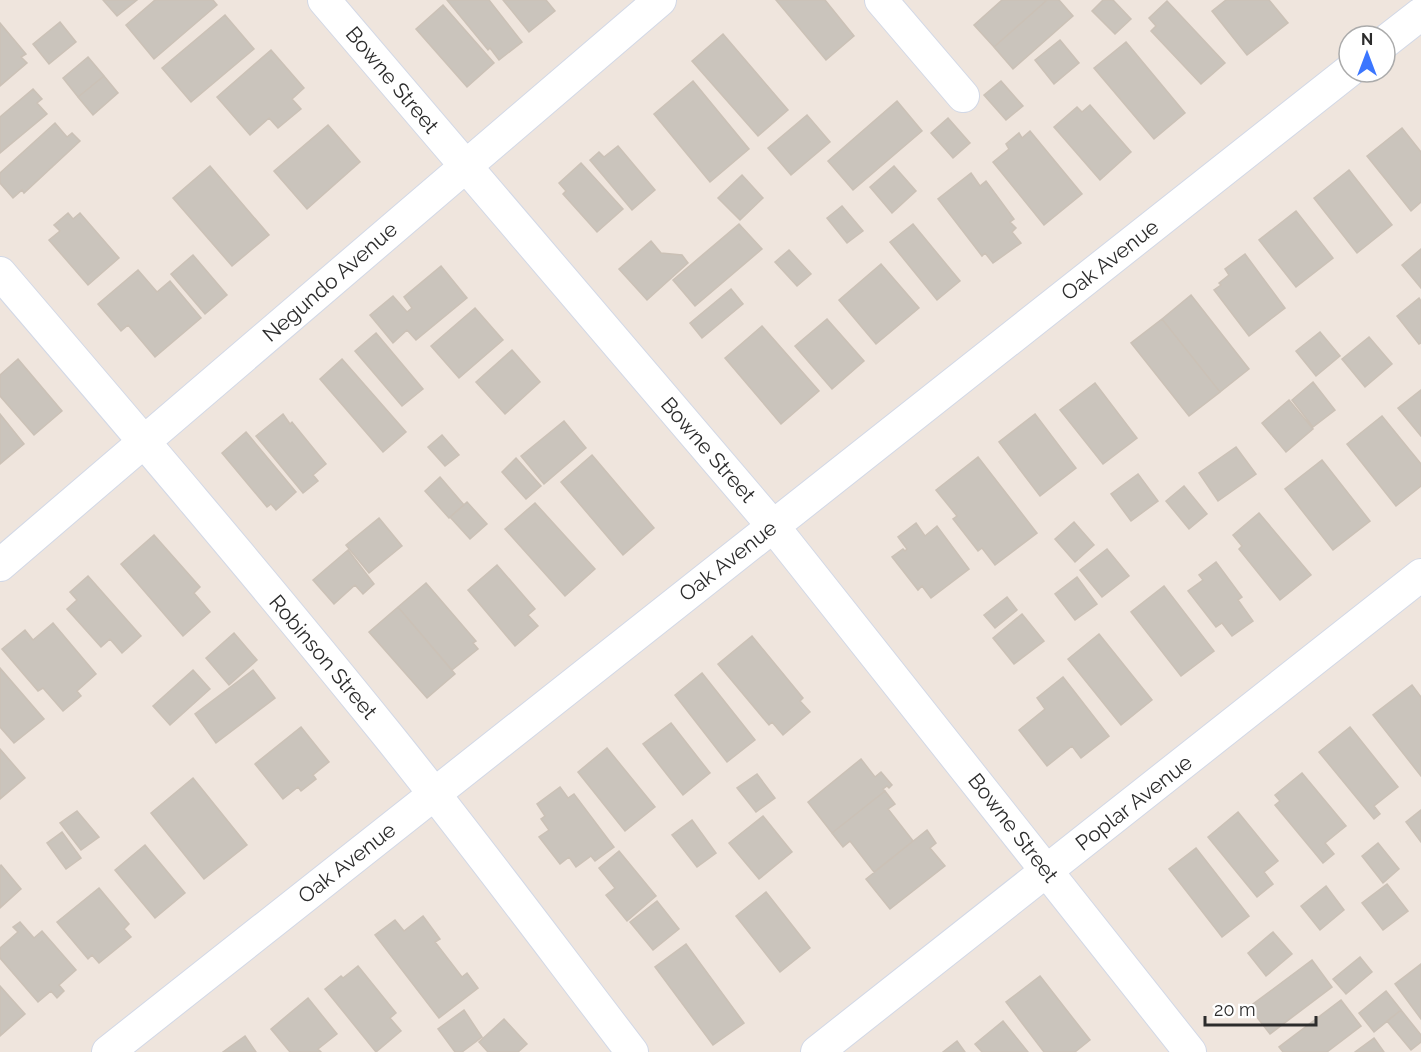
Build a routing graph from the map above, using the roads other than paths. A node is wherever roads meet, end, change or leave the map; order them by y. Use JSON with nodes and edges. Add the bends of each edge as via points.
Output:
{"nodes":[{"id":1,"x":324,"y":0,"type":"edge"},
{"id":2,"x":660,"y":0,"type":"edge"},
{"id":3,"x":881,"y":0,"type":"edge"},
{"id":4,"x":1421,"y":14,"type":"edge"},
{"id":5,"x":1397,"y":33,"type":"edge"},
{"id":6,"x":1337,"y":80,"type":"edge"},
{"id":7,"x":963,"y":96,"type":"dead end"},
{"id":8,"x":466,"y":166,"type":"junction"},
{"id":9,"x":0,"y":273,"type":"edge"},
{"id":10,"x":144,"y":442,"type":"junction"},
{"id":11,"x":773,"y":526,"type":"junction"},
{"id":12,"x":0,"y":565,"type":"edge"},
{"id":13,"x":1421,"y":575,"type":"edge"},
{"id":14,"x":435,"y":794,"type":"junction"},
{"id":15,"x":1047,"y":872,"type":"junction"},
{"id":16,"x":108,"y":1052,"type":"edge"},
{"id":17,"x":632,"y":1052,"type":"edge"},
{"id":18,"x":817,"y":1052,"type":"edge"},
{"id":19,"x":1190,"y":1052,"type":"edge"}],
"edges":[{"from":1,"to":8,"type":"street","name":"Bowne Street"},
{"from":2,"to":8,"type":"street","name":"Negundo Avenue"},
{"from":3,"to":7,"type":"street"},
{"from":4,"to":5,"type":"street"},
{"from":6,"to":11,"type":"street","name":"Oak Avenue"},
{"from":8,"to":10,"type":"street","name":"Negundo Avenue"},
{"from":8,"to":11,"type":"street","name":"Bowne Street"},
{"from":9,"to":10,"type":"street","name":"Robinson Street"},
{"from":10,"to":12,"type":"street","name":"Negundo Avenue"},
{"from":10,"to":14,"type":"street","name":"Robinson Street"},
{"from":11,"to":14,"type":"street","name":"Oak Avenue"},
{"from":11,"to":15,"type":"street","name":"Bowne Street"},
{"from":13,"to":15,"type":"street","name":"Poplar Avenue"},
{"from":14,"to":16,"type":"street","name":"Oak Avenue"},
{"from":14,"to":17,"type":"street","name":"Robinson Street"},
{"from":15,"to":18,"type":"street","name":"Poplar Avenue"},
{"from":15,"to":19,"type":"street","name":"Bowne Street"}]}
